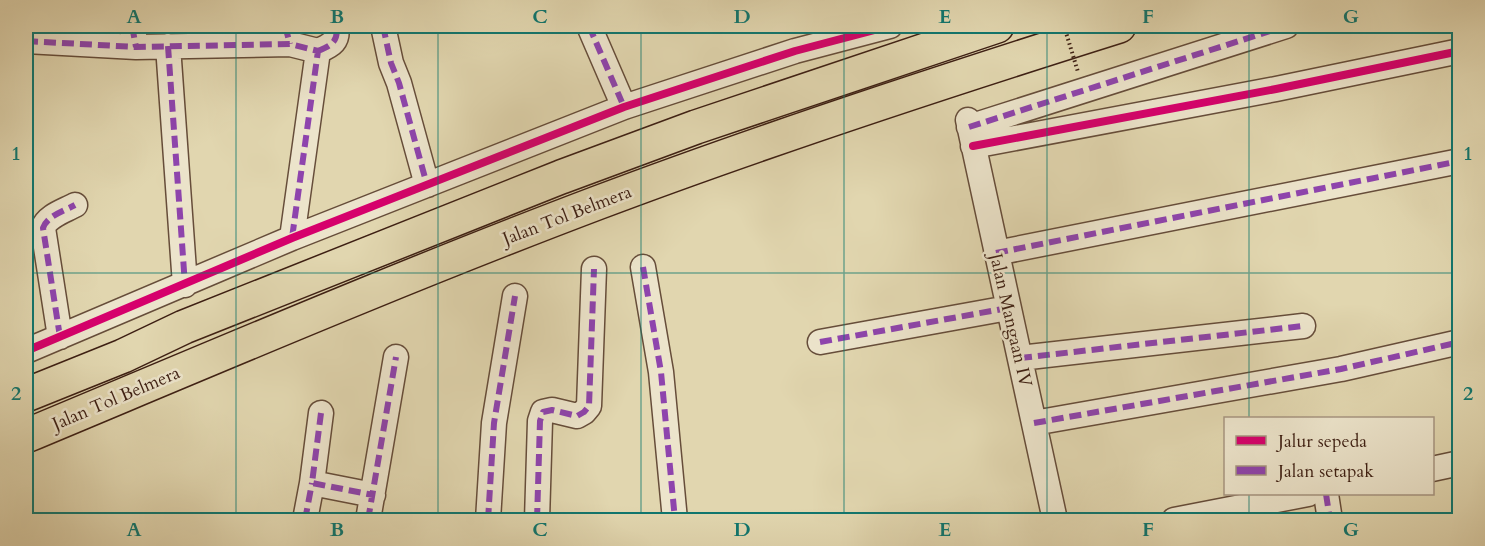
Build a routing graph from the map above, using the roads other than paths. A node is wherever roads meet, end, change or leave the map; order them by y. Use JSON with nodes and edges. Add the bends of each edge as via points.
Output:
{"nodes":[{"id":1,"x":336,"y":26,"type":"edge"},
{"id":2,"x":383,"y":26,"type":"edge"},
{"id":3,"x":590,"y":26,"type":"edge"},
{"id":4,"x":890,"y":26,"type":"edge"},
{"id":5,"x":998,"y":26,"type":"edge"},
{"id":6,"x":1119,"y":26,"type":"edge"},
{"id":7,"x":1286,"y":26,"type":"edge"},
{"id":8,"x":287,"y":35,"type":"edge"},
{"id":9,"x":134,"y":36,"type":"edge"},
{"id":10,"x":26,"y":41,"type":"edge"},
{"id":11,"x":168,"y":46,"type":"junction"},
{"id":12,"x":318,"y":51,"type":"junction"},
{"id":13,"x":1460,"y":51,"type":"edge"},
{"id":14,"x":624,"y":107,"type":"junction"},
{"id":15,"x":970,"y":131,"type":"junction"},
{"id":16,"x":1460,"y":161,"type":"edge"},
{"id":17,"x":427,"y":185,"type":"junction"},
{"id":18,"x":75,"y":205,"type":"dead end"},
{"id":19,"x":292,"y":238,"type":"junction"},
{"id":20,"x":996,"y":253,"type":"junction"},
{"id":21,"x":643,"y":267,"type":"dead end"},
{"id":22,"x":594,"y":269,"type":"dead end"},
{"id":23,"x":185,"y":285,"type":"junction"},
{"id":24,"x":515,"y":296,"type":"dead end"},
{"id":25,"x":1008,"y":308,"type":"junction"},
{"id":26,"x":1303,"y":326,"type":"dead end"},
{"id":27,"x":60,"y":337,"type":"junction"},
{"id":28,"x":820,"y":342,"type":"dead end"},
{"id":29,"x":1460,"y":342,"type":"edge"},
{"id":30,"x":26,"y":351,"type":"edge"},
{"id":31,"x":396,"y":357,"type":"dead end"},
{"id":32,"x":1020,"y":358,"type":"junction"},
{"id":33,"x":26,"y":395,"type":"edge"},
{"id":34,"x":321,"y":413,"type":"dead end"},
{"id":35,"x":1034,"y":423,"type":"junction"},
{"id":36,"x":26,"y":436,"type":"edge"},
{"id":37,"x":1460,"y":463,"type":"edge"},
{"id":38,"x":1434,"y":468,"type":"edge"},
{"id":39,"x":312,"y":483,"type":"junction"},
{"id":40,"x":374,"y":495,"type":"junction"},
{"id":41,"x":1303,"y":495,"type":"edge"},
{"id":42,"x":1326,"y":495,"type":"edge"},
{"id":43,"x":305,"y":520,"type":"edge"},
{"id":44,"x":368,"y":520,"type":"edge"},
{"id":45,"x":488,"y":520,"type":"edge"},
{"id":46,"x":537,"y":520,"type":"edge"},
{"id":47,"x":675,"y":520,"type":"edge"},
{"id":48,"x":1055,"y":520,"type":"edge"},
{"id":49,"x":1174,"y":520,"type":"edge"},
{"id":50,"x":1330,"y":520,"type":"edge"}],
"edges":[{"from":1,"to":12,"type":"street","via":[[338,35],[334,42]]},
{"from":2,"to":17,"type":"street"},
{"from":3,"to":14,"type":"street"},
{"from":4,"to":14,"type":"street","via":[[795,51]]},
{"from":5,"to":33,"type":"highway","name":"Jalan Tol Belmera","via":[[561,177]]},
{"from":6,"to":36,"type":"highway","name":"Jalan Tol Belmera","via":[[950,79],[595,204]]},
{"from":7,"to":15,"type":"street"},
{"from":8,"to":11,"type":"street"},
{"from":8,"to":12,"type":"street"},
{"from":9,"to":10,"type":"street"},
{"from":9,"to":11,"type":"street"},
{"from":11,"to":23,"type":"street"},
{"from":12,"to":19,"type":"street"},
{"from":13,"to":15,"type":"street","via":[[1276,89]]},
{"from":14,"to":17,"type":"street"},
{"from":15,"to":20,"type":"street","name":"Jalan Mangaan IV"},
{"from":16,"to":20,"type":"street"},
{"from":17,"to":19,"type":"street"},
{"from":18,"to":27,"type":"street","via":[[51,218],[43,228]]},
{"from":19,"to":23,"type":"street"},
{"from":20,"to":25,"type":"street","name":"Jalan Mangaan IV"},
{"from":21,"to":47,"type":"street","via":[[661,372]]},
{"from":22,"to":46,"type":"street","via":[[589,406],[577,416],[552,410],[543,412]]},
{"from":23,"to":27,"type":"street"},
{"from":24,"to":45,"type":"street","via":[[495,423]]},
{"from":25,"to":28,"type":"street"},
{"from":25,"to":32,"type":"street","name":"Jalan Mangaan IV"},
{"from":26,"to":32,"type":"street"},
{"from":27,"to":30,"type":"street"},
{"from":29,"to":35,"type":"street","via":[[1341,369]]},
{"from":31,"to":40,"type":"street"},
{"from":32,"to":35,"type":"street","name":"Jalan Mangaan IV"},
{"from":34,"to":39,"type":"street"},
{"from":35,"to":48,"type":"street","name":"Jalan Mangaan IV"},
{"from":37,"to":38,"type":"street"},
{"from":39,"to":40,"type":"street"},
{"from":39,"to":43,"type":"street"},
{"from":40,"to":44,"type":"street"},
{"from":41,"to":49,"type":"street"},
{"from":42,"to":50,"type":"street"}]}
